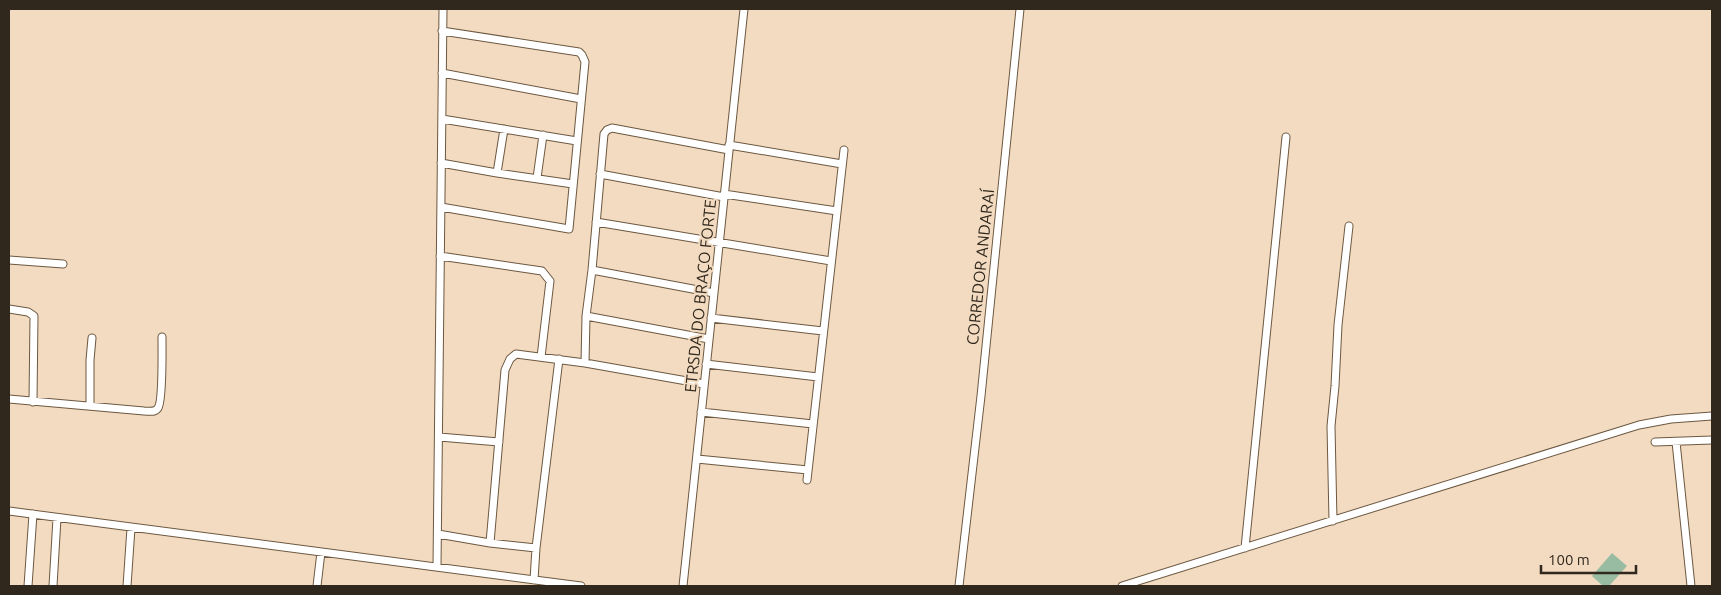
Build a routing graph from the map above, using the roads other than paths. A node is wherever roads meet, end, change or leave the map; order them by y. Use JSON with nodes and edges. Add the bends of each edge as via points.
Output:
{"nodes":[{"id":1,"x":443,"y":9,"type":"edge"},
{"id":2,"x":744,"y":9,"type":"edge"},
{"id":3,"x":1020,"y":9,"type":"edge"},
{"id":4,"x":442,"y":31,"type":"junction"},
{"id":5,"x":442,"y":73,"type":"junction"},
{"id":6,"x":581,"y":99,"type":"junction"},
{"id":7,"x":442,"y":119,"type":"junction"},
{"id":8,"x":504,"y":129,"type":"junction"},
{"id":9,"x":543,"y":135,"type":"junction"},
{"id":10,"x":1286,"y":137,"type":"dead end"},
{"id":11,"x":577,"y":141,"type":"junction"},
{"id":12,"x":729,"y":147,"type":"junction"},
{"id":13,"x":844,"y":150,"type":"dead end"},
{"id":14,"x":441,"y":163,"type":"junction"},
{"id":15,"x":842,"y":164,"type":"junction"},
{"id":16,"x":497,"y":173,"type":"junction"},
{"id":17,"x":600,"y":174,"type":"junction"},
{"id":18,"x":537,"y":178,"type":"junction"},
{"id":19,"x":573,"y":184,"type":"junction"},
{"id":20,"x":724,"y":195,"type":"junction"},
{"id":21,"x":441,"y":207,"type":"junction"},
{"id":22,"x":837,"y":212,"type":"junction"},
{"id":23,"x":596,"y":222,"type":"junction"},
{"id":24,"x":1349,"y":226,"type":"dead end"},
{"id":25,"x":719,"y":242,"type":"junction"},
{"id":26,"x":440,"y":256,"type":"junction"},
{"id":27,"x":9,"y":260,"type":"edge"},
{"id":28,"x":831,"y":260,"type":"junction"},
{"id":29,"x":63,"y":264,"type":"dead end"},
{"id":30,"x":592,"y":270,"type":"junction"},
{"id":31,"x":714,"y":293,"type":"junction"},
{"id":32,"x":9,"y":309,"type":"edge"},
{"id":33,"x":586,"y":316,"type":"junction"},
{"id":34,"x":711,"y":318,"type":"junction"},
{"id":35,"x":823,"y":331,"type":"junction"},
{"id":36,"x":162,"y":337,"type":"dead end"},
{"id":37,"x":92,"y":338,"type":"dead end"},
{"id":38,"x":709,"y":339,"type":"junction"},
{"id":39,"x":541,"y":357,"type":"junction"},
{"id":40,"x":559,"y":359,"type":"junction"},
{"id":41,"x":585,"y":363,"type":"junction"},
{"id":42,"x":706,"y":364,"type":"junction"},
{"id":43,"x":818,"y":377,"type":"junction"},
{"id":44,"x":704,"y":384,"type":"junction"},
{"id":45,"x":9,"y":399,"type":"edge"},
{"id":46,"x":33,"y":402,"type":"junction"},
{"id":47,"x":90,"y":406,"type":"junction"},
{"id":48,"x":702,"y":412,"type":"junction"},
{"id":49,"x":1712,"y":416,"type":"edge"},
{"id":50,"x":813,"y":424,"type":"junction"},
{"id":51,"x":439,"y":437,"type":"junction"},
{"id":52,"x":1712,"y":440,"type":"edge"},
{"id":53,"x":499,"y":442,"type":"junction"},
{"id":54,"x":1655,"y":442,"type":"dead end"},
{"id":55,"x":1676,"y":442,"type":"junction"},
{"id":56,"x":696,"y":459,"type":"junction"},
{"id":57,"x":808,"y":470,"type":"junction"},
{"id":58,"x":807,"y":480,"type":"dead end"},
{"id":59,"x":9,"y":511,"type":"edge"},
{"id":60,"x":33,"y":514,"type":"junction"},
{"id":61,"x":57,"y":518,"type":"junction"},
{"id":62,"x":1333,"y":521,"type":"junction"},
{"id":63,"x":131,"y":528,"type":"junction"},
{"id":64,"x":438,"y":534,"type":"junction"},
{"id":65,"x":490,"y":543,"type":"junction"},
{"id":66,"x":536,"y":548,"type":"junction"},
{"id":67,"x":1245,"y":548,"type":"junction"},
{"id":68,"x":321,"y":552,"type":"junction"},
{"id":69,"x":437,"y":567,"type":"junction"},
{"id":70,"x":534,"y":580,"type":"junction"},
{"id":71,"x":28,"y":586,"type":"edge"},
{"id":72,"x":53,"y":586,"type":"edge"},
{"id":73,"x":127,"y":586,"type":"edge"},
{"id":74,"x":317,"y":586,"type":"edge"},
{"id":75,"x":581,"y":586,"type":"edge"},
{"id":76,"x":683,"y":586,"type":"edge"},
{"id":77,"x":958,"y":586,"type":"edge"},
{"id":78,"x":1122,"y":586,"type":"edge"},
{"id":79,"x":1691,"y":586,"type":"edge"}],
"edges":[{"from":1,"to":4,"type":"street"},
{"from":2,"to":12,"type":"street","name":"ETRSDA DO BRAÇO FORTE"},
{"from":3,"to":77,"type":"street","name":"CORREDOR ANDARAÍ"},
{"from":4,"to":5,"type":"street"},
{"from":4,"to":6,"type":"street","via":[[579,52],[585,62]]},
{"from":5,"to":6,"type":"street"},
{"from":5,"to":7,"type":"street"},
{"from":6,"to":11,"type":"street"},
{"from":7,"to":8,"type":"street"},
{"from":7,"to":14,"type":"street"},
{"from":8,"to":9,"type":"street"},
{"from":8,"to":16,"type":"street"},
{"from":9,"to":11,"type":"street"},
{"from":9,"to":18,"type":"street"},
{"from":10,"to":67,"type":"street"},
{"from":11,"to":19,"type":"street"},
{"from":12,"to":15,"type":"street"},
{"from":12,"to":17,"type":"street","via":[[612,128],[604,134]]},
{"from":12,"to":20,"type":"street","name":"ETRSDA DO BRAÇO FORTE"},
{"from":13,"to":15,"type":"street"},
{"from":14,"to":16,"type":"street"},
{"from":14,"to":21,"type":"street"},
{"from":15,"to":22,"type":"street"},
{"from":16,"to":18,"type":"street"},
{"from":17,"to":20,"type":"street"},
{"from":17,"to":23,"type":"street"},
{"from":18,"to":19,"type":"street"},
{"from":19,"to":21,"type":"street","via":[[569,229]]},
{"from":20,"to":22,"type":"street"},
{"from":20,"to":25,"type":"street","name":"ETRSDA DO BRAÇO FORTE"},
{"from":21,"to":26,"type":"street"},
{"from":22,"to":28,"type":"street"},
{"from":23,"to":25,"type":"street"},
{"from":23,"to":30,"type":"street"},
{"from":24,"to":62,"type":"street","via":[[1331,426]]},
{"from":25,"to":28,"type":"street"},
{"from":25,"to":31,"type":"street","name":"ETRSDA DO BRAÇO FORTE"},
{"from":26,"to":39,"type":"street","via":[[542,271],[550,281]]},
{"from":26,"to":51,"type":"street"},
{"from":27,"to":29,"type":"street"},
{"from":28,"to":35,"type":"street"},
{"from":30,"to":31,"type":"street"},
{"from":30,"to":33,"type":"street"},
{"from":31,"to":34,"type":"street","name":"ETRSDA DO BRAÇO FORTE"},
{"from":32,"to":46,"type":"street","via":[[34,316]]},
{"from":33,"to":38,"type":"street"},
{"from":33,"to":41,"type":"street"},
{"from":34,"to":35,"type":"street"},
{"from":34,"to":38,"type":"street","name":"ETRSDA DO BRAÇO FORTE"},
{"from":35,"to":43,"type":"street"},
{"from":36,"to":47,"type":"street","via":[[161,398],[156,411]]},
{"from":37,"to":47,"type":"street"},
{"from":38,"to":42,"type":"street","name":"ETRSDA DO BRAÇO FORTE"},
{"from":39,"to":40,"type":"street"},
{"from":39,"to":53,"type":"street","via":[[516,354],[505,370]]},
{"from":40,"to":41,"type":"street"},
{"from":40,"to":66,"type":"street"},
{"from":41,"to":44,"type":"street"},
{"from":42,"to":43,"type":"street"},
{"from":42,"to":44,"type":"street","name":"ETRSDA DO BRAÇO FORTE"},
{"from":43,"to":50,"type":"street"},
{"from":44,"to":48,"type":"street","name":"ETRSDA DO BRAÇO FORTE"},
{"from":45,"to":46,"type":"street"},
{"from":46,"to":47,"type":"street"},
{"from":48,"to":50,"type":"street"},
{"from":48,"to":56,"type":"street","name":"ETRSDA DO BRAÇO FORTE"},
{"from":49,"to":62,"type":"street","via":[[1639,425]]},
{"from":50,"to":57,"type":"street"},
{"from":51,"to":53,"type":"street"},
{"from":51,"to":64,"type":"street"},
{"from":52,"to":55,"type":"street"},
{"from":53,"to":65,"type":"street"},
{"from":54,"to":55,"type":"street"},
{"from":55,"to":79,"type":"street"},
{"from":56,"to":57,"type":"street"},
{"from":56,"to":76,"type":"street","name":"ETRSDA DO BRAÇO FORTE"},
{"from":57,"to":58,"type":"street"},
{"from":59,"to":60,"type":"street"},
{"from":60,"to":61,"type":"street"},
{"from":60,"to":71,"type":"street"},
{"from":61,"to":63,"type":"street"},
{"from":61,"to":72,"type":"street"},
{"from":62,"to":67,"type":"street"},
{"from":63,"to":68,"type":"street"},
{"from":63,"to":73,"type":"street"},
{"from":64,"to":65,"type":"street"},
{"from":64,"to":69,"type":"street"},
{"from":65,"to":66,"type":"street"},
{"from":66,"to":70,"type":"street"},
{"from":67,"to":78,"type":"street"},
{"from":68,"to":69,"type":"street"},
{"from":68,"to":74,"type":"street"},
{"from":69,"to":70,"type":"street"},
{"from":70,"to":75,"type":"street"}]}
